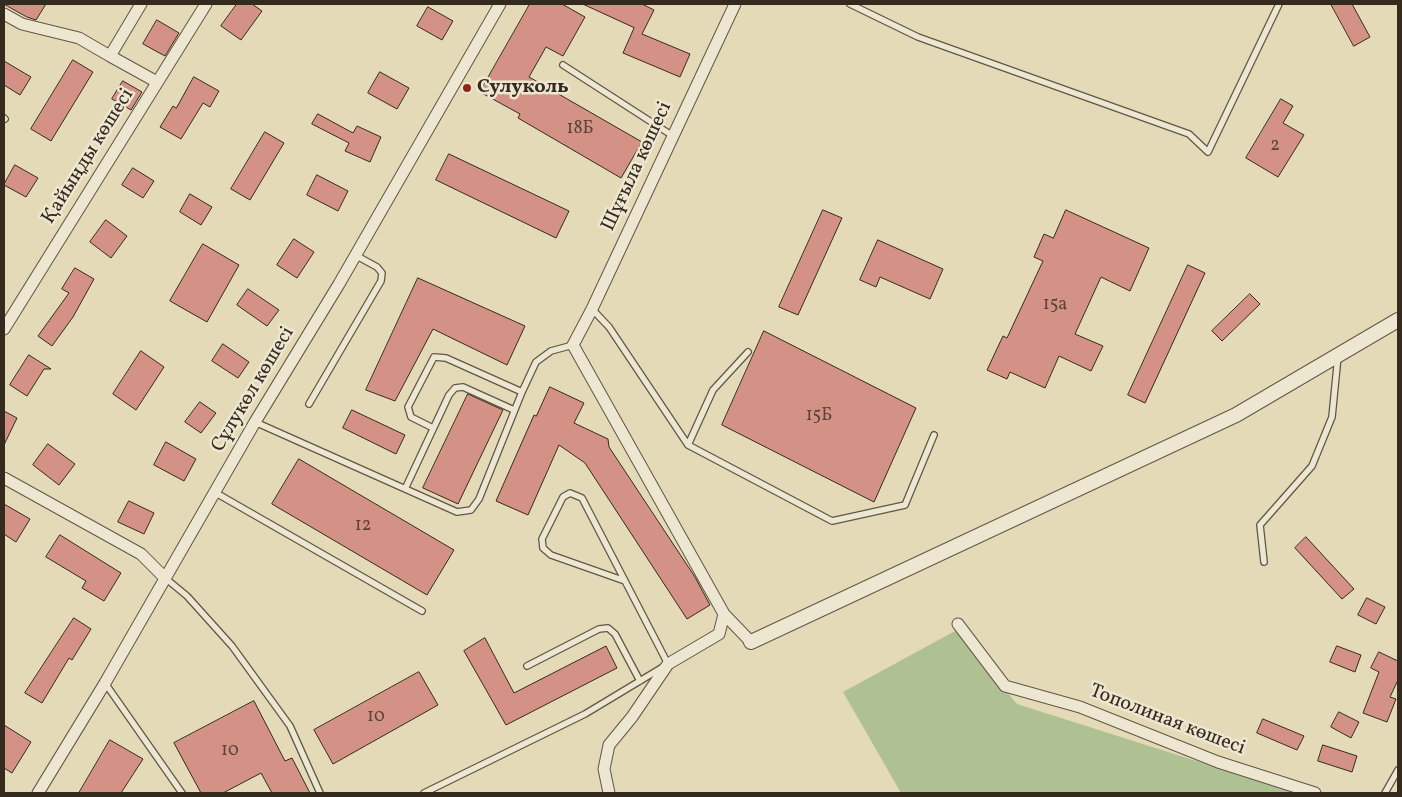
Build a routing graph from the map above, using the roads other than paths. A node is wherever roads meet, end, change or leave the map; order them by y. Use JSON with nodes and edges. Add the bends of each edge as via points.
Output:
{"nodes":[{"id":1,"x":141,"y":4,"type":"edge"},
{"id":2,"x":206,"y":4,"type":"edge"},
{"id":3,"x":500,"y":4,"type":"edge"},
{"id":4,"x":735,"y":4,"type":"edge"},
{"id":5,"x":850,"y":4,"type":"edge"},
{"id":6,"x":1279,"y":4,"type":"edge"},
{"id":7,"x":4,"y":14,"type":"edge"},
{"id":8,"x":110,"y":56,"type":"junction"},
{"id":9,"x":562,"y":65,"type":"dead end"},
{"id":10,"x":157,"y":82,"type":"junction"},
{"id":11,"x":673,"y":136,"type":"junction"},
{"id":12,"x":355,"y":256,"type":"junction"},
{"id":13,"x":592,"y":309,"type":"junction"},
{"id":14,"x":1398,"y":320,"type":"edge"},
{"id":15,"x":4,"y":329,"type":"edge"},
{"id":16,"x":572,"y":345,"type":"junction"},
{"id":17,"x":748,"y":352,"type":"dead end"},
{"id":18,"x":1338,"y":356,"type":"junction"},
{"id":19,"x":522,"y":392,"type":"junction"},
{"id":20,"x":309,"y":404,"type":"dead end"},
{"id":21,"x":514,"y":410,"type":"junction"},
{"id":22,"x":255,"y":422,"type":"junction"},
{"id":23,"x":433,"y":428,"type":"junction"},
{"id":24,"x":934,"y":435,"type":"dead end"},
{"id":25,"x":688,"y":444,"type":"junction"},
{"id":26,"x":4,"y":478,"type":"edge"},
{"id":27,"x":404,"y":489,"type":"junction"},
{"id":28,"x":216,"y":493,"type":"junction"},
{"id":29,"x":1264,"y":562,"type":"dead end"},
{"id":30,"x":164,"y":577,"type":"junction"},
{"id":31,"x":625,"y":581,"type":"junction"},
{"id":32,"x":422,"y":611,"type":"dead end"},
{"id":33,"x":724,"y":614,"type":"junction"},
{"id":34,"x":958,"y":624,"type":"dead end"},
{"id":35,"x":751,"y":642,"type":"joint"},
{"id":36,"x":668,"y":664,"type":"junction"},
{"id":37,"x":527,"y":666,"type":"dead end"},
{"id":38,"x":640,"y":681,"type":"junction"},
{"id":39,"x":104,"y":683,"type":"junction"},
{"id":40,"x":1398,"y":770,"type":"edge"},
{"id":41,"x":38,"y":793,"type":"edge"},
{"id":42,"x":182,"y":793,"type":"edge"},
{"id":43,"x":320,"y":793,"type":"edge"},
{"id":44,"x":424,"y":793,"type":"edge"},
{"id":45,"x":609,"y":793,"type":"edge"},
{"id":46,"x":1314,"y":793,"type":"edge"},
{"id":47,"x":1385,"y":793,"type":"edge"}],
"edges":[{"from":1,"to":8,"type":"street"},
{"from":2,"to":10,"type":"street","name":"Қайыңды көшесі"},
{"from":3,"to":12,"type":"street","name":"Сұлукөл көшесі"},
{"from":4,"to":11,"type":"street","name":"Шұғыла көшесі"},
{"from":5,"to":6,"type":"lane","via":[[918,37],[1189,134],[1208,152]]},
{"from":7,"to":8,"type":"street","via":[[22,24],[79,38]]},
{"from":8,"to":10,"type":"street"},
{"from":9,"to":11,"type":"lane"},
{"from":10,"to":15,"type":"street","name":"Қайыңды көшесі"},
{"from":11,"to":13,"type":"street","name":"Шұғыла көшесі"},
{"from":12,"to":20,"type":"lane","via":[[377,267],[382,273],[381,280]]},
{"from":12,"to":22,"type":"street","name":"Сұлукөл көшесі"},
{"from":13,"to":16,"type":"street","name":"Шұғыла көшесі"},
{"from":13,"to":25,"type":"lane","via":[[609,327]]},
{"from":14,"to":18,"type":"street"},
{"from":16,"to":19,"type":"lane","via":[[551,351],[536,362]]},
{"from":16,"to":33,"type":"street"},
{"from":17,"to":25,"type":"lane","via":[[713,390]]},
{"from":18,"to":29,"type":"lane","via":[[1332,418],[1312,466],[1260,525]]},
{"from":18,"to":35,"type":"street","via":[[1236,415]]},
{"from":19,"to":21,"type":"lane"},
{"from":19,"to":23,"type":"lane","via":[[446,358],[434,357],[408,407],[411,418]]},
{"from":21,"to":23,"type":"lane","via":[[463,387],[455,388]]},
{"from":21,"to":27,"type":"lane","via":[[479,499],[471,510],[457,512]]},
{"from":22,"to":27,"type":"lane"},
{"from":22,"to":28,"type":"street","name":"Сұлукөл көшесі"},
{"from":23,"to":27,"type":"lane"},
{"from":24,"to":25,"type":"lane","via":[[904,505],[832,521]]},
{"from":26,"to":30,"type":"street","via":[[141,554]]},
{"from":28,"to":30,"type":"street","name":"Сұлукөл көшесі"},
{"from":28,"to":32,"type":"lane"},
{"from":30,"to":39,"type":"street","name":"Сұлукөл көшесі"},
{"from":30,"to":43,"type":"lane","via":[[187,596],[232,646],[290,726]]},
{"from":31,"to":31,"type":"lane","via":[[582,498],[570,493],[562,497],[542,539],[543,548],[550,555]]},
{"from":31,"to":36,"type":"lane"},
{"from":33,"to":35,"type":"street"},
{"from":33,"to":36,"type":"street","via":[[719,634]]},
{"from":34,"to":46,"type":"street","name":"Тополиная көшесі","via":[[1006,686],[1080,707],[1218,762]]},
{"from":36,"to":38,"type":"lane"},
{"from":36,"to":45,"type":"street","via":[[609,745],[604,769]]},
{"from":37,"to":38,"type":"lane","via":[[608,628],[615,634]]},
{"from":38,"to":44,"type":"lane","via":[[585,714]]},
{"from":39,"to":41,"type":"street","name":"Сұлукөл көшесі"},
{"from":39,"to":42,"type":"lane"},
{"from":40,"to":47,"type":"lane"}]}
